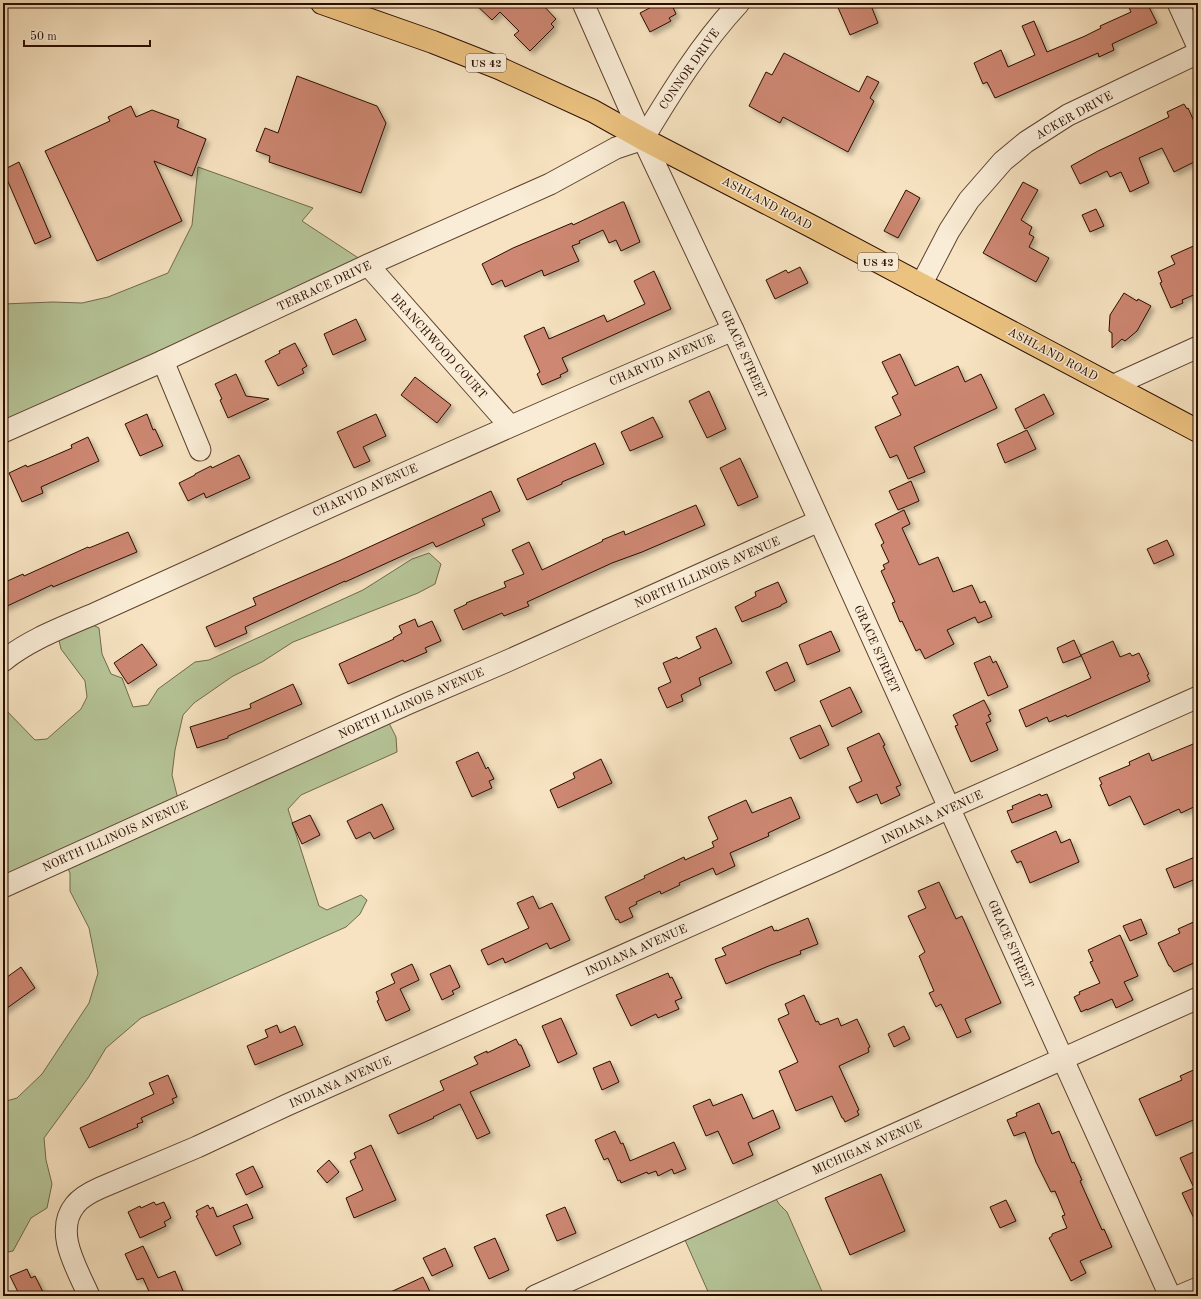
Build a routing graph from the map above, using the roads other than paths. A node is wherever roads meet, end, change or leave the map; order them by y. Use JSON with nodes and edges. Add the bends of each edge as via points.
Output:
{"nodes":[{"id":1,"x":322,"y":3,"type":"edge"},
{"id":2,"x":583,"y":3,"type":"edge"},
{"id":3,"x":739,"y":3,"type":"edge"},
{"id":4,"x":1178,"y":3,"type":"edge"},
{"id":5,"x":1198,"y":47,"type":"edge"},
{"id":6,"x":1198,"y":53,"type":"edge"},
{"id":7,"x":643,"y":139,"type":"junction"},
{"id":8,"x":368,"y":265,"type":"junction"},
{"id":9,"x":921,"y":285,"type":"junction"},
{"id":10,"x":732,"y":330,"type":"junction"},
{"id":11,"x":1198,"y":347,"type":"edge"},
{"id":12,"x":163,"y":361,"type":"junction"},
{"id":13,"x":1112,"y":386,"type":"junction"},
{"id":14,"x":510,"y":426,"type":"junction"},
{"id":15,"x":1198,"y":431,"type":"edge"},
{"id":16,"x":3,"y":432,"type":"edge"},
{"id":17,"x":200,"y":450,"type":"dead end"},
{"id":18,"x":819,"y":521,"type":"junction"},
{"id":19,"x":3,"y":661,"type":"edge"},
{"id":20,"x":1198,"y":697,"type":"edge"},
{"id":21,"x":949,"y":808,"type":"junction"},
{"id":22,"x":3,"y":887,"type":"edge"},
{"id":23,"x":1198,"y":998,"type":"edge"},
{"id":24,"x":1063,"y":1059,"type":"junction"},
{"id":25,"x":1198,"y":1288,"type":"edge"},
{"id":26,"x":89,"y":1296,"type":"edge"},
{"id":27,"x":535,"y":1296,"type":"edge"},
{"id":28,"x":1170,"y":1296,"type":"edge"},
{"id":29,"x":1179,"y":1296,"type":"edge"}],
"edges":[{"from":1,"to":7,"type":"main road","name":"ASHLAND ROAD","number":"US 42","via":[[499,68],[593,111]]},
{"from":2,"to":7,"type":"street","name":"GRACE STREET"},
{"from":3,"to":7,"type":"street","name":"CONNOR DRIVE","via":[[692,62]]},
{"from":4,"to":5,"type":"street"},
{"from":6,"to":9,"type":"street","name":"ACKER DRIVE","via":[[1068,115],[1026,142],[1003,161],[969,200],[949,231]]},
{"from":7,"to":8,"type":"street","name":"TERRACE DRIVE","via":[[616,148],[550,184]]},
{"from":7,"to":9,"type":"main road","name":"ASHLAND ROAD","number":"US 42"},
{"from":7,"to":10,"type":"street","name":"GRACE STREET"},
{"from":8,"to":12,"type":"street","name":"TERRACE DRIVE"},
{"from":8,"to":14,"type":"street","name":"BRANCHWOOD COURT"},
{"from":9,"to":13,"type":"main road","name":"ASHLAND ROAD","number":"US 42"},
{"from":10,"to":14,"type":"street","name":"CHARVID AVENUE"},
{"from":10,"to":18,"type":"street","name":"GRACE STREET"},
{"from":11,"to":13,"type":"street"},
{"from":12,"to":16,"type":"street","name":"TERRACE DRIVE"},
{"from":12,"to":17,"type":"street"},
{"from":13,"to":15,"type":"main road","name":"ASHLAND ROAD","number":"US 42"},
{"from":14,"to":19,"type":"street","name":"CHARVID AVENUE","via":[[43,636]]},
{"from":18,"to":21,"type":"street","name":"GRACE STREET"},
{"from":18,"to":22,"type":"street","name":"NORTH ILLINOIS AVENUE"},
{"from":20,"to":21,"type":"street","name":"INDIANA AVENUE"},
{"from":21,"to":24,"type":"street","name":"GRACE STREET"},
{"from":21,"to":26,"type":"street","name":"INDIANA AVENUE","via":[[85,1195],[69,1213],[66,1238]]},
{"from":23,"to":24,"type":"street","name":"MICHIGAN AVENUE"},
{"from":24,"to":27,"type":"street","name":"MICHIGAN AVENUE"},
{"from":24,"to":28,"type":"street","name":"GRACE STREET"},
{"from":25,"to":29,"type":"street"}]}
